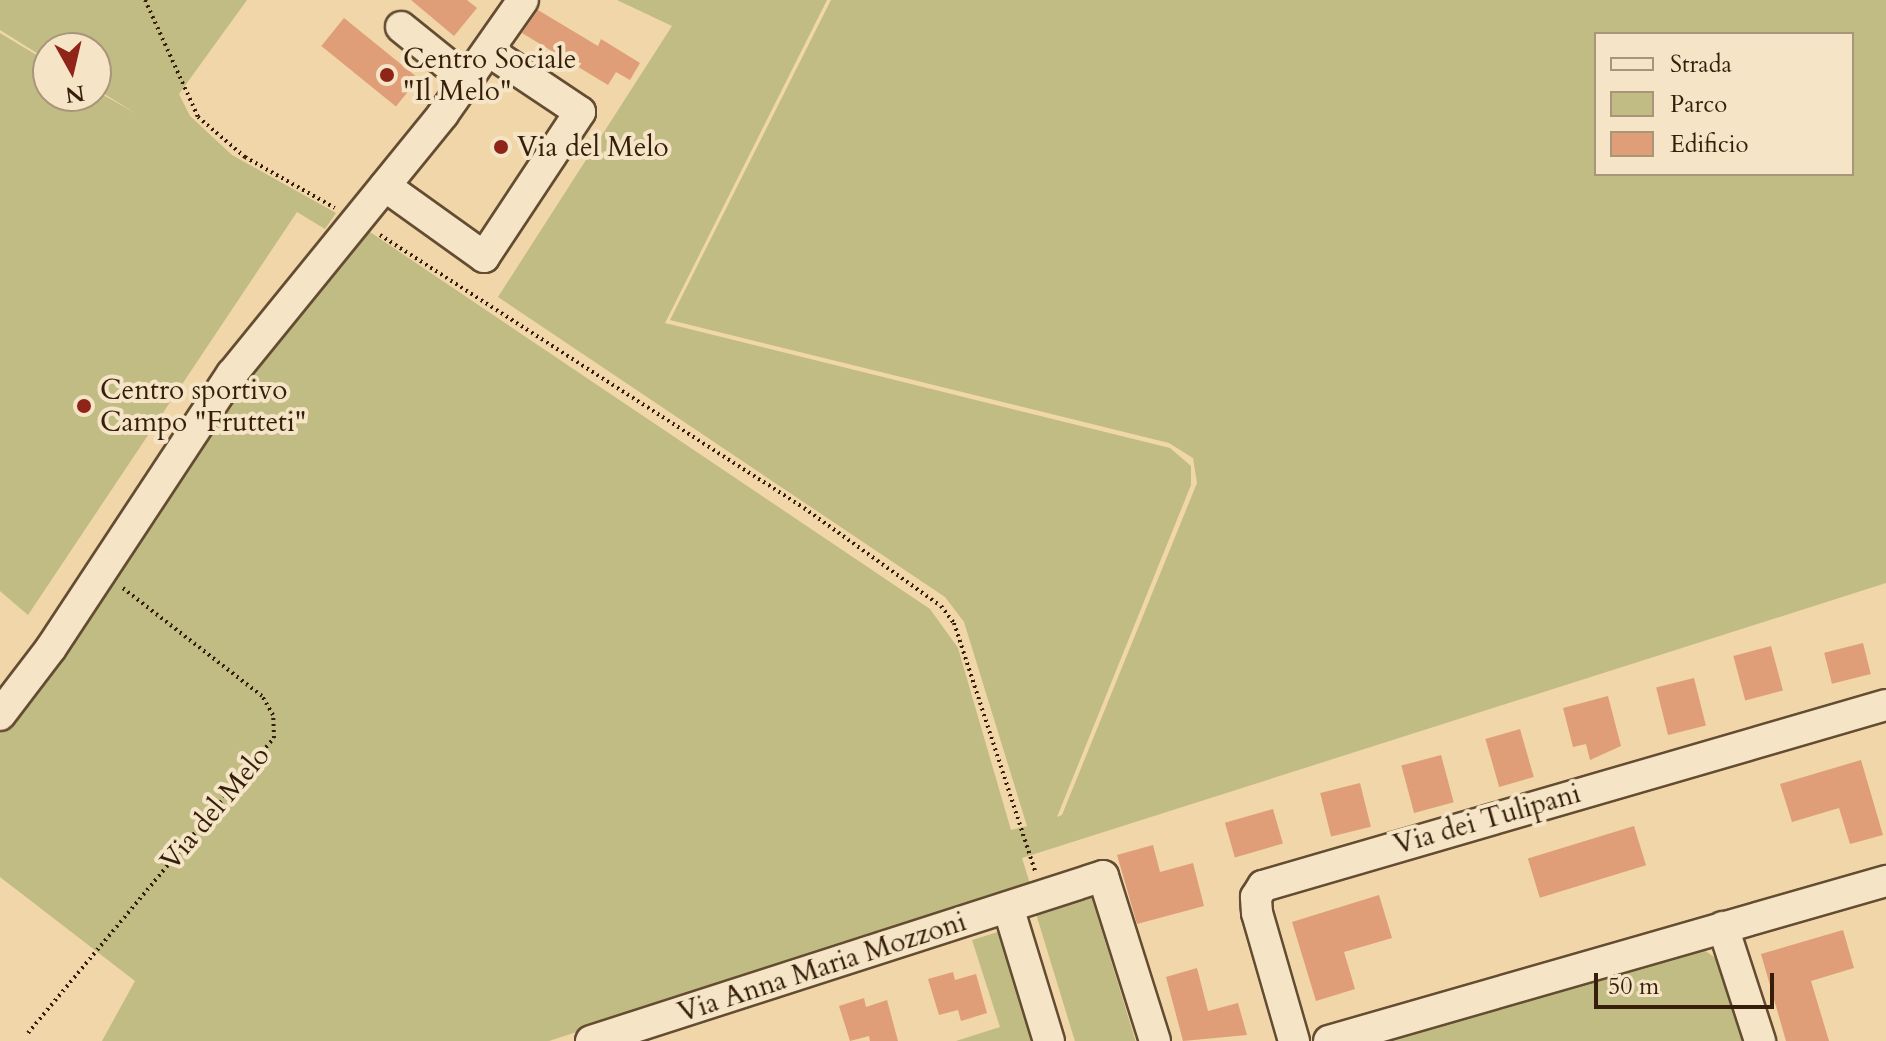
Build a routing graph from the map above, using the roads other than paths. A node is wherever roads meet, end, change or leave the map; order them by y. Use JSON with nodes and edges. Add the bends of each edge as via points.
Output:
{"nodes":[{"id":1,"x":523,"y":0,"type":"edge"},
{"id":2,"x":401,"y":27,"type":"dead end"},
{"id":3,"x":490,"y":52,"type":"junction"},
{"id":4,"x":468,"y":81,"type":"junction"},
{"id":5,"x":385,"y":186,"type":"junction"},
{"id":6,"x":1877,"y":706,"type":"edge"},
{"id":7,"x":0,"y":715,"type":"edge"},
{"id":8,"x":1886,"y":881,"type":"edge"},
{"id":9,"x":1008,"y":907,"type":"junction"},
{"id":10,"x":1723,"y":927,"type":"junction"},
{"id":11,"x":591,"y":1041,"type":"edge"},
{"id":12,"x":1049,"y":1041,"type":"edge"},
{"id":13,"x":1155,"y":1041,"type":"edge"},
{"id":14,"x":1294,"y":1041,"type":"edge"},
{"id":15,"x":1329,"y":1041,"type":"edge"},
{"id":16,"x":1760,"y":1041,"type":"edge"}],
"edges":[{"from":1,"to":3,"type":"street"},
{"from":2,"to":4,"type":"street"},
{"from":3,"to":4,"type":"street"},
{"from":3,"to":5,"type":"street","via":[[580,112],[484,257]]},
{"from":4,"to":5,"type":"street"},
{"from":5,"to":7,"type":"street","via":[[232,374]]},
{"from":6,"to":14,"type":"street","name":"Via dei Tulipani","via":[[1263,886],[1256,897],[1257,913]]},
{"from":8,"to":10,"type":"street"},
{"from":9,"to":11,"type":"street","name":"Via Anna Maria Mozzoni"},
{"from":9,"to":12,"type":"street"},
{"from":9,"to":13,"type":"street","name":"Via Anna Maria Mozzoni","via":[[1103,876]]},
{"from":10,"to":15,"type":"street"},
{"from":10,"to":16,"type":"street"}]}
